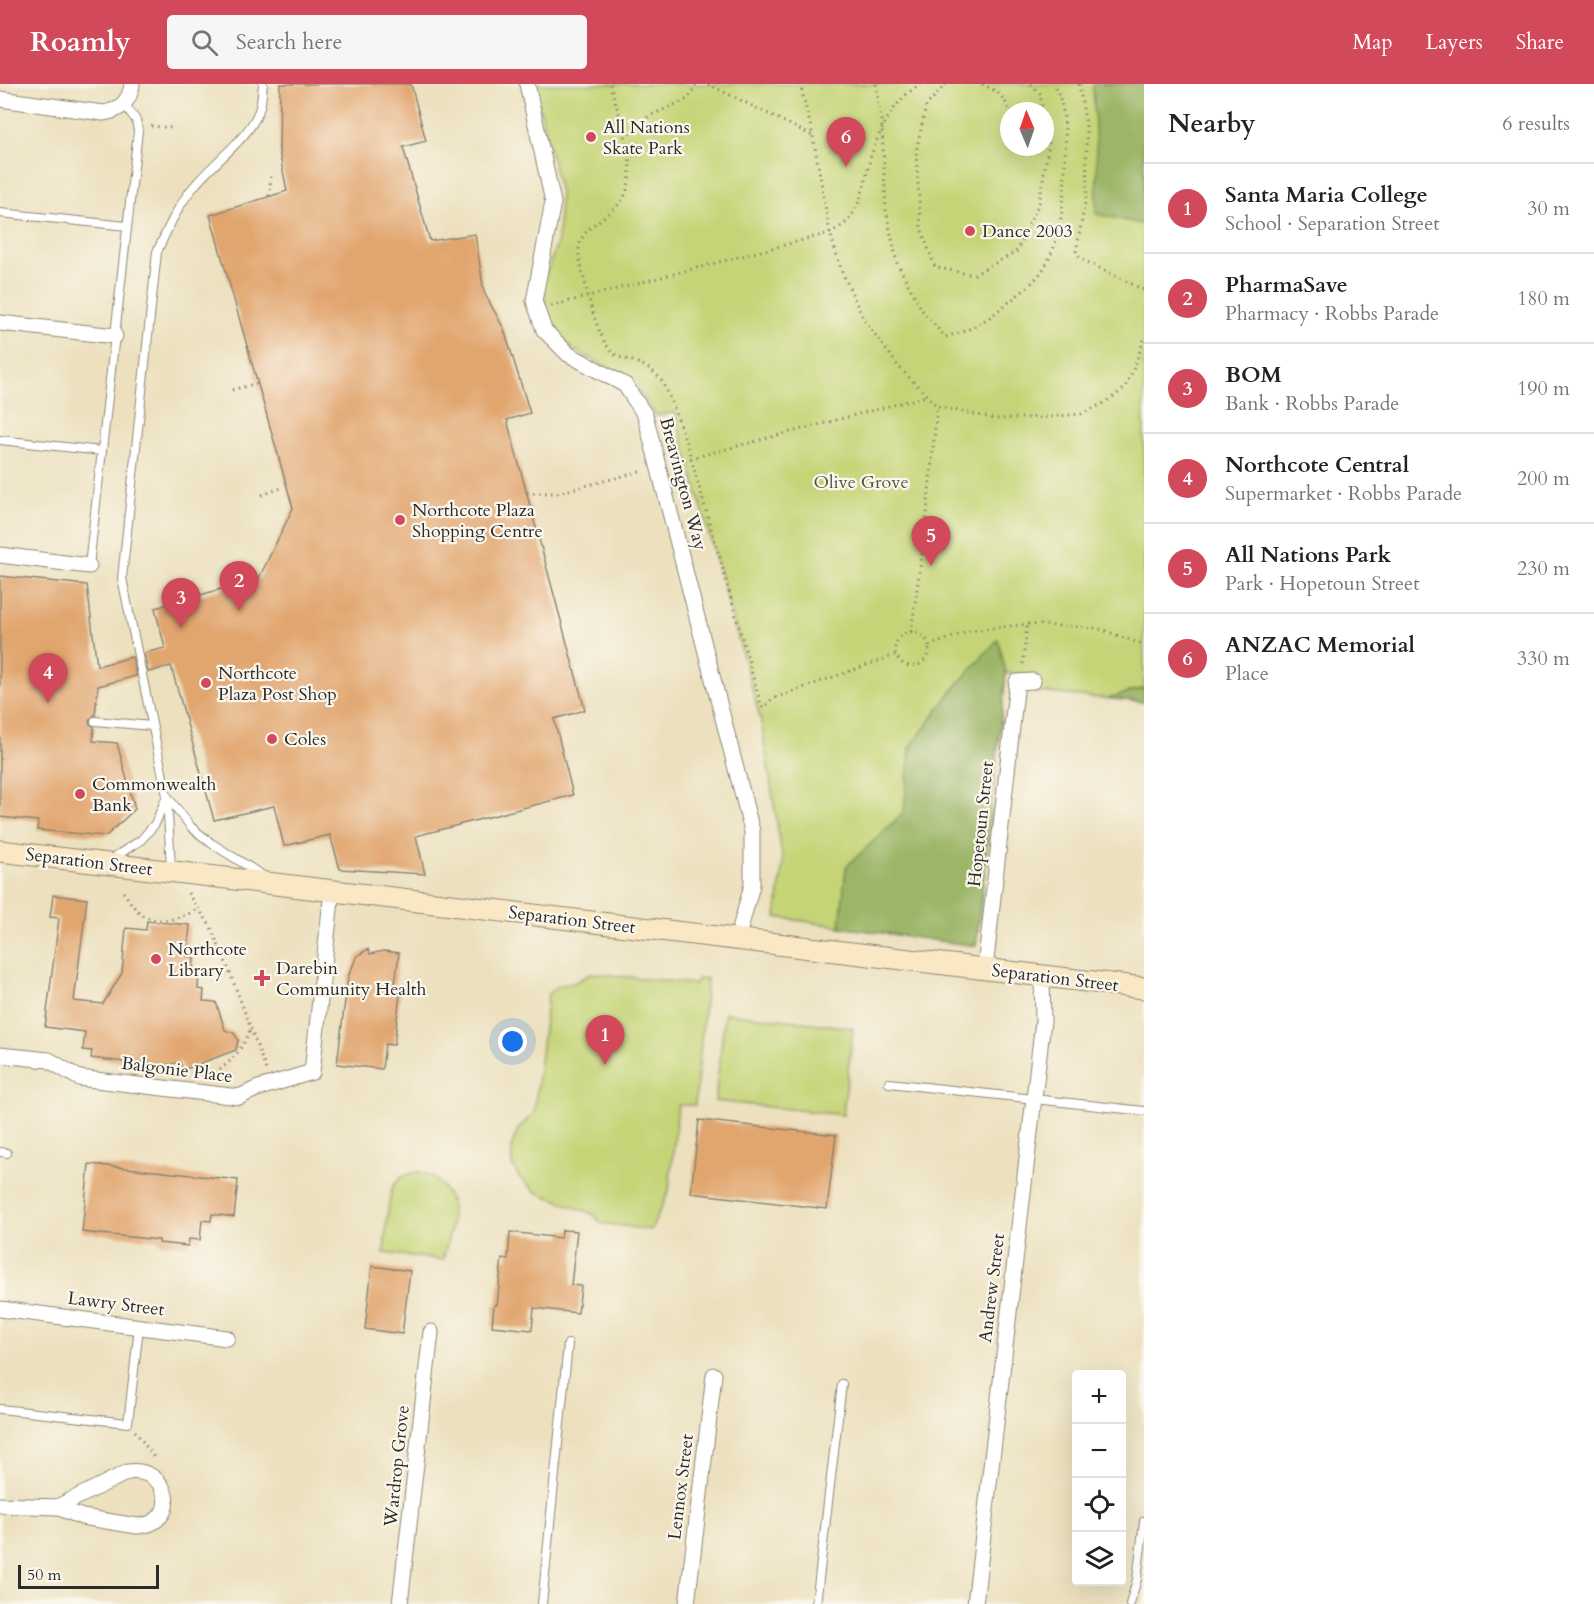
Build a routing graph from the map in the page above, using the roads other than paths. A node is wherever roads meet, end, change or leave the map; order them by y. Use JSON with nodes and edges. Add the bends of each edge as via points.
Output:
{"nodes":[{"id":1,"x":263,"y":84,"type":"edge"},
{"id":2,"x":527,"y":84,"type":"edge"},
{"id":3,"x":129,"y":94,"type":"edge"},
{"id":4,"x":0,"y":99,"type":"edge"},
{"id":5,"x":0,"y":213,"type":"edge"},
{"id":6,"x":127,"y":226,"type":"junction"},
{"id":7,"x":0,"y":323,"type":"edge"},
{"id":8,"x":115,"y":336,"type":"junction"},
{"id":9,"x":0,"y":440,"type":"edge"},
{"id":10,"x":102,"y":451,"type":"junction"},
{"id":11,"x":0,"y":555,"type":"edge"},
{"id":12,"x":89,"y":566,"type":"joint"},
{"id":13,"x":1033,"y":681,"type":"dead end"},
{"id":14,"x":95,"y":721,"type":"dead end"},
{"id":15,"x":152,"y":726,"type":"junction"},
{"id":16,"x":167,"y":796,"type":"junction"},
{"id":17,"x":0,"y":851,"type":"edge"},
{"id":18,"x":105,"y":863,"type":"junction"},
{"id":19,"x":171,"y":871,"type":"junction"},
{"id":20,"x":277,"y":884,"type":"junction"},
{"id":21,"x":332,"y":891,"type":"junction"},
{"id":22,"x":737,"y":940,"type":"junction"},
{"id":23,"x":985,"y":969,"type":"junction"},
{"id":24,"x":1042,"y":976,"type":"junction"},
{"id":25,"x":1144,"y":988,"type":"edge"},
{"id":26,"x":0,"y":1055,"type":"edge"},
{"id":27,"x":889,"y":1083,"type":"dead end"},
{"id":28,"x":1034,"y":1098,"type":"junction"},
{"id":29,"x":1144,"y":1111,"type":"edge"},
{"id":30,"x":0,"y":1309,"type":"edge"},
{"id":31,"x":140,"y":1327,"type":"junction"},
{"id":32,"x":431,"y":1332,"type":"dead end"},
{"id":33,"x":227,"y":1338,"type":"dead end"},
{"id":34,"x":568,"y":1344,"type":"dead end"},
{"id":35,"x":714,"y":1375,"type":"dead end"},
{"id":36,"x":842,"y":1384,"type":"dead end"},
{"id":37,"x":0,"y":1409,"type":"edge"},
{"id":38,"x":0,"y":1505,"type":"edge"},
{"id":39,"x":57,"y":1507,"type":"junction"},
{"id":40,"x":1144,"y":1521,"type":"edge"},
{"id":41,"x":400,"y":1604,"type":"edge"},
{"id":42,"x":542,"y":1604,"type":"edge"},
{"id":43,"x":687,"y":1604,"type":"edge"},
{"id":44,"x":816,"y":1604,"type":"edge"},
{"id":45,"x":975,"y":1604,"type":"edge"},
{"id":46,"x":1130,"y":1604,"type":"edge"}],
"edges":[{"from":1,"to":15,"type":"lane","via":[[256,117],[194,186],[157,252],[122,578]]},
{"from":2,"to":22,"type":"street","name":"Breavington Way","via":[[553,202],[534,301],[544,330],[568,354],[625,385],[645,415],[752,831],[752,885]]},
{"from":3,"to":4,"type":"street","via":[[111,112],[93,113]]},
{"from":3,"to":6,"type":"lane","via":[[138,131]]},
{"from":5,"to":6,"type":"lane"},
{"from":6,"to":8,"type":"lane"},
{"from":7,"to":8,"type":"street"},
{"from":8,"to":10,"type":"lane"},
{"from":9,"to":10,"type":"lane"},
{"from":10,"to":12,"type":"lane"},
{"from":11,"to":12,"type":"street"},
{"from":13,"to":23,"type":"street","name":"Hopetoun Street","via":[[1012,680]]},
{"from":14,"to":15,"type":"lane"},
{"from":15,"to":16,"type":"lane"},
{"from":16,"to":18,"type":"lane","via":[[155,824],[141,840]]},
{"from":16,"to":19,"type":"lane"},
{"from":16,"to":20,"type":"lane","via":[[191,827]]},
{"from":17,"to":18,"type":"street","name":"Separation Street"},
{"from":18,"to":19,"type":"street","name":"Separation Street"},
{"from":19,"to":20,"type":"street","name":"Separation Street"},
{"from":20,"to":21,"type":"street","name":"Separation Street"},
{"from":21,"to":22,"type":"street","name":"Separation Street"},
{"from":21,"to":26,"type":"street","name":"Balgonie Place","via":[[312,1072],[239,1097],[79,1078],[49,1060]]},
{"from":22,"to":23,"type":"street","name":"Separation Street"},
{"from":23,"to":24,"type":"street","name":"Separation Street"},
{"from":24,"to":25,"type":"street","name":"Separation Street"},
{"from":24,"to":28,"type":"street","name":"Andrew Street","via":[[1043,1021]]},
{"from":27,"to":28,"type":"lane"},
{"from":28,"to":29,"type":"lane"},
{"from":28,"to":45,"type":"street","name":"Andrew Street"},
{"from":30,"to":31,"type":"street","name":"Lawry Street"},
{"from":31,"to":33,"type":"street","name":"Lawry Street"},
{"from":31,"to":37,"type":"lane","via":[[128,1423]]},
{"from":32,"to":41,"type":"street","name":"Wardrop Grove"},
{"from":34,"to":42,"type":"lane"},
{"from":35,"to":43,"type":"street","name":"Lennox Street"},
{"from":36,"to":44,"type":"lane"},
{"from":38,"to":39,"type":"street"},
{"from":39,"to":39,"type":"street","via":[[82,1517],[137,1526],[153,1524],[160,1518],[165,1492],[153,1476],[128,1472]]},
{"from":40,"to":46,"type":"lane"}]}
